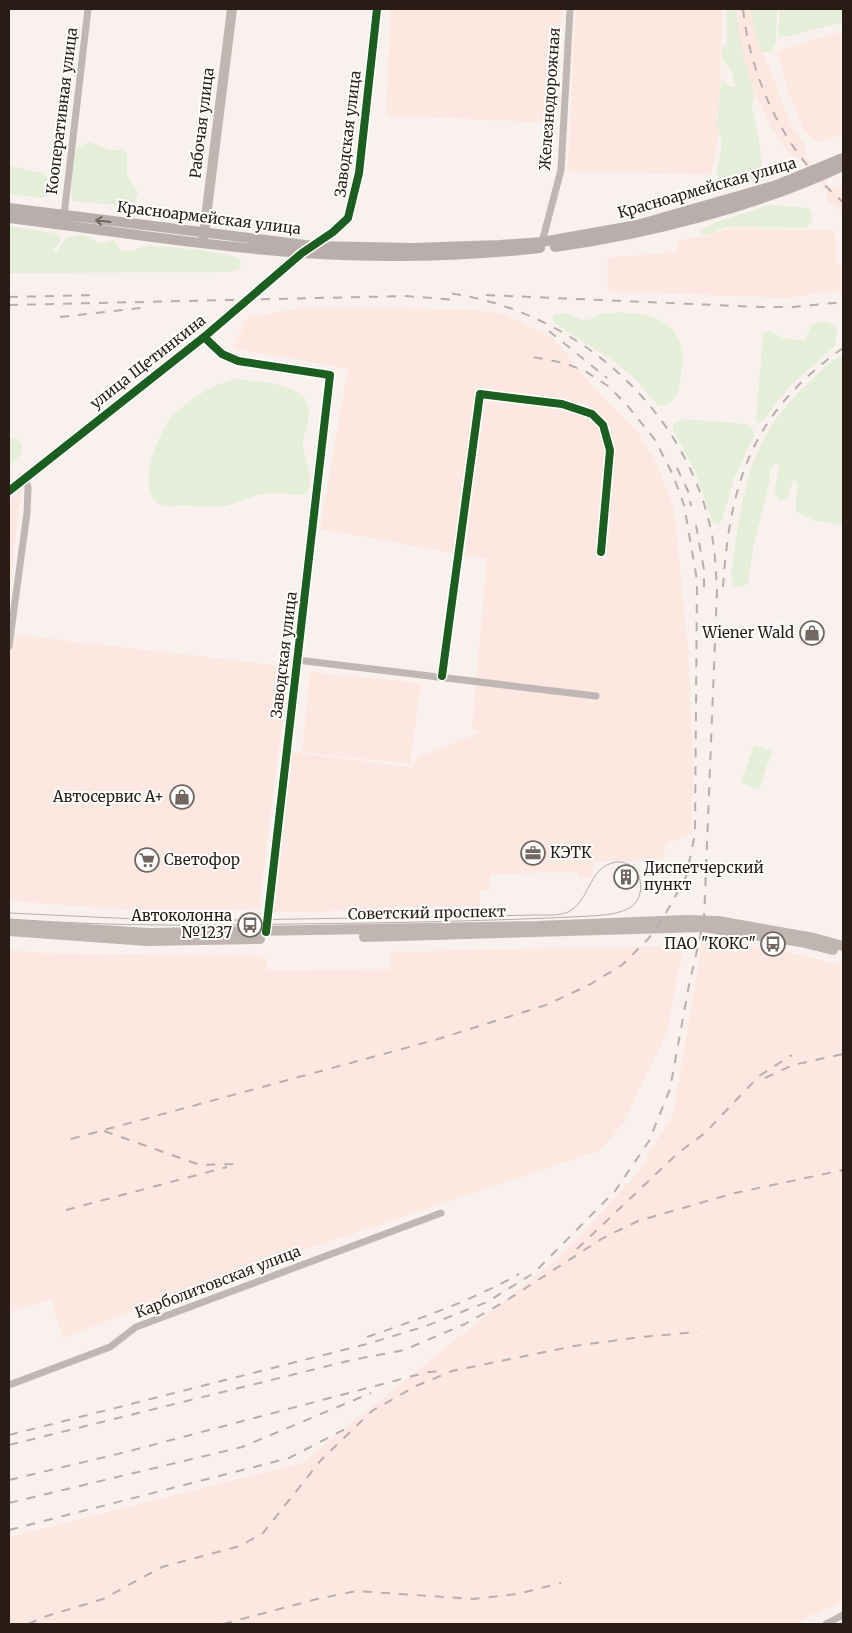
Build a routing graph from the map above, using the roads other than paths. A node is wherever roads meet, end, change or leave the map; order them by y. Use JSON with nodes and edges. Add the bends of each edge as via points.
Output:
{"nodes":[{"id":1,"x":88,"y":9,"type":"edge"},
{"id":2,"x":232,"y":9,"type":"edge"},
{"id":3,"x":377,"y":9,"type":"edge"},
{"id":4,"x":570,"y":9,"type":"edge"},
{"id":5,"x":843,"y":158,"type":"edge"},
{"id":6,"x":843,"y":166,"type":"edge"},
{"id":7,"x":9,"y":208,"type":"edge"},
{"id":8,"x":64,"y":215,"type":"junction"},
{"id":9,"x":9,"y":218,"type":"edge"},
{"id":10,"x":203,"y":238,"type":"junction"},
{"id":11,"x":541,"y":245,"type":"junction"},
{"id":12,"x":313,"y":246,"type":"junction"},
{"id":13,"x":302,"y":253,"type":"junction"},
{"id":14,"x":204,"y":337,"type":"junction"},
{"id":15,"x":25,"y":478,"type":"junction"},
{"id":16,"x":9,"y":491,"type":"edge"},
{"id":17,"x":601,"y":552,"type":"dead end"},
{"id":18,"x":9,"y":646,"type":"edge"},
{"id":19,"x":297,"y":660,"type":"junction"},
{"id":20,"x":442,"y":676,"type":"junction"},
{"id":21,"x":596,"y":696,"type":"dead end"},
{"id":22,"x":9,"y":924,"type":"edge"},
{"id":23,"x":9,"y":931,"type":"edge"},
{"id":24,"x":266,"y":935,"type":"junction"},
{"id":25,"x":843,"y":946,"type":"edge"},
{"id":26,"x":843,"y":953,"type":"edge"},
{"id":27,"x":441,"y":1213,"type":"dead end"},
{"id":28,"x":9,"y":1385,"type":"edge"},
{"id":29,"x":843,"y":1615,"type":"edge"},
{"id":30,"x":826,"y":1624,"type":"edge"}],
"edges":[{"from":1,"to":8,"type":"street","name":"Кооперативная улица"},
{"from":2,"to":10,"type":"main road","name":"Рабочая улица"},
{"from":3,"to":12,"type":"street","name":"Заводская улица","via":[[360,173],[352,210],[345,222]]},
{"from":4,"to":11,"type":"street","name":"Железнодорожная","via":[[561,164]]},
{"from":5,"to":11,"type":"main road","name":"Красноармейская улица","via":[[777,185],[669,217]]},
{"from":6,"to":11,"type":"main road","name":"Красноармейская улица","via":[[807,183],[670,225],[600,240]]},
{"from":7,"to":8,"type":"main road","name":"Красноармейская улица"},
{"from":10,"to":8,"type":"main road","name":"Красноармейская улица","one_way":true},
{"from":9,"to":10,"type":"main road","name":"Красноармейская улица"},
{"from":10,"to":12,"type":"main road","name":"Красноармейская улица"},
{"from":10,"to":13,"type":"main road","name":"Красноармейская улица"},
{"from":11,"to":12,"type":"main road","name":"Красноармейская улица"},
{"from":11,"to":13,"type":"main road","name":"Красноармейская улица","via":[[437,255]]},
{"from":12,"to":13,"type":"street","name":"улица Щетинкина"},
{"from":13,"to":14,"type":"street","name":"улица Щетинкина"},
{"from":14,"to":15,"type":"street","name":"улица Щетинкина"},
{"from":14,"to":19,"type":"street","name":"Заводская улица","via":[[222,354],[238,361],[330,375]]},
{"from":15,"to":16,"type":"street","name":"улица Щетинкина"},
{"from":15,"to":18,"type":"street","via":[[28,486],[27,513]]},
{"from":17,"to":20,"type":"street","via":[[610,450],[602,425],[592,414],[562,404],[480,394]]},
{"from":19,"to":20,"type":"street"},
{"from":19,"to":24,"type":"street","name":"Заводская улица"},
{"from":20,"to":21,"type":"street"},
{"from":22,"to":24,"type":"main road","name":"Советский проспект","via":[[140,933]]},
{"from":23,"to":24,"type":"main road","name":"Советский проспект","via":[[147,941]]},
{"from":24,"to":25,"type":"main road","name":"Советский проспект","via":[[686,920],[737,925]]},
{"from":24,"to":26,"type":"main road","name":"Советский проспект","via":[[703,927],[801,942]]},
{"from":27,"to":28,"type":"street","name":"Карболитовская улица","via":[[136,1327],[110,1347]]},
{"from":29,"to":30,"type":"street"}]}
